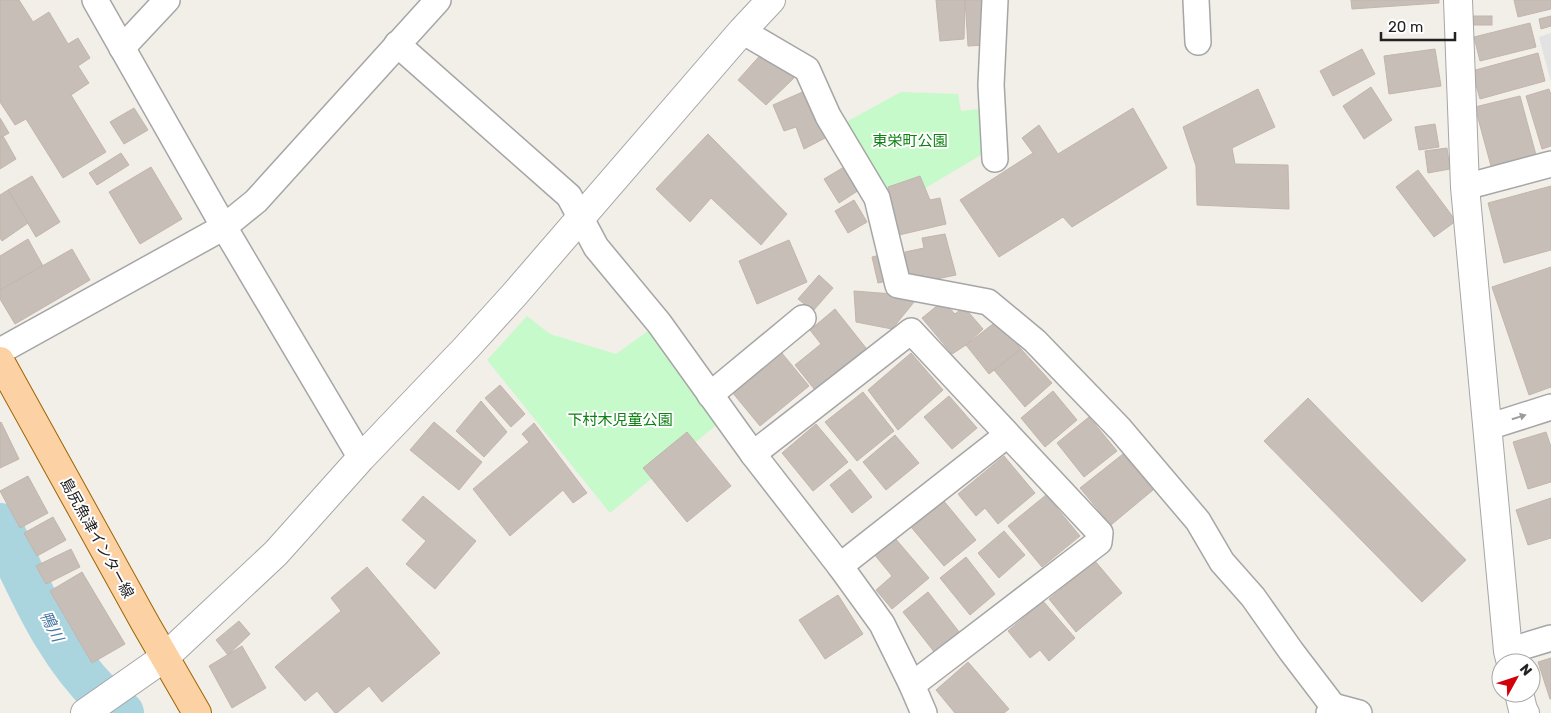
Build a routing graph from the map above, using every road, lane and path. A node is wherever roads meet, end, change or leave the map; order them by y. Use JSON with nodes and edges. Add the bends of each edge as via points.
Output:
{"nodes":[{"id":1,"x":95,"y":0,"type":"edge"},
{"id":2,"x":167,"y":0,"type":"edge"},
{"id":3,"x":438,"y":0,"type":"edge"},
{"id":4,"x":772,"y":0,"type":"edge"},
{"id":5,"x":994,"y":0,"type":"edge"},
{"id":6,"x":1196,"y":0,"type":"edge"},
{"id":7,"x":1458,"y":0,"type":"edge"},
{"id":8,"x":742,"y":31,"type":"junction"},
{"id":9,"x":1198,"y":42,"type":"dead end"},
{"id":10,"x":398,"y":44,"type":"junction"},
{"id":11,"x":122,"y":48,"type":"junction"},
{"id":12,"x":995,"y":159,"type":"dead end"},
{"id":13,"x":1551,"y":164,"type":"edge"},
{"id":14,"x":1465,"y":186,"type":"junction"},
{"id":15,"x":580,"y":217,"type":"junction"},
{"id":16,"x":224,"y":227,"type":"junction"},
{"id":17,"x":803,"y":318,"type":"dead end"},
{"id":18,"x":0,"y":352,"type":"edge"},
{"id":19,"x":0,"y":361,"type":"edge"},
{"id":20,"x":710,"y":395,"type":"junction"},
{"id":21,"x":1551,"y":407,"type":"edge"},
{"id":22,"x":1488,"y":427,"type":"junction"},
{"id":23,"x":1007,"y":435,"type":"junction"},
{"id":24,"x":753,"y":454,"type":"junction"},
{"id":25,"x":362,"y":458,"type":"junction"},
{"id":26,"x":840,"y":566,"type":"junction"},
{"id":27,"x":1551,"y":638,"type":"edge"},
{"id":28,"x":1510,"y":653,"type":"edge"},
{"id":29,"x":1519,"y":653,"type":"edge"},
{"id":30,"x":165,"y":656,"type":"junction"},
{"id":31,"x":912,"y":685,"type":"junction"},
{"id":32,"x":1331,"y":710,"type":"edge"},
{"id":33,"x":85,"y":713,"type":"edge"},
{"id":34,"x":197,"y":713,"type":"edge"},
{"id":35,"x":924,"y":713,"type":"edge"},
{"id":36,"x":1359,"y":713,"type":"edge"}],
"edges":[{"from":1,"to":11,"type":"street"},
{"from":2,"to":11,"type":"street"},
{"from":3,"to":10,"type":"street"},
{"from":4,"to":8,"type":"street"},
{"from":5,"to":12,"type":"street","via":[[991,86]]},
{"from":6,"to":9,"type":"street"},
{"from":7,"to":14,"type":"street"},
{"from":8,"to":15,"type":"street"},
{"from":8,"to":32,"type":"street","via":[[807,69],[828,116],[878,198],[898,285],[988,302],[1035,341],[1120,429],[1198,521],[1222,562],[1253,597]]},
{"from":10,"to":15,"type":"street","via":[[569,196]]},
{"from":10,"to":16,"type":"street","via":[[256,201]]},
{"from":11,"to":16,"type":"street"},
{"from":13,"to":14,"type":"street"},
{"from":14,"to":22,"type":"street"},
{"from":15,"to":20,"type":"street","via":[[596,246],[659,323]]},
{"from":15,"to":25,"type":"street","via":[[466,348]]},
{"from":16,"to":18,"type":"street"},
{"from":16,"to":25,"type":"street"},
{"from":17,"to":20,"type":"street"},
{"from":19,"to":30,"type":"main road","name":"島尻魚津インター線"},
{"from":20,"to":24,"type":"street"},
{"from":22,"to":21,"type":"street","one_way":true},
{"from":22,"to":28,"type":"street"},
{"from":23,"to":24,"type":"street","via":[[911,331]]},
{"from":23,"to":26,"type":"street"},
{"from":23,"to":31,"type":"street","via":[[1100,533],[1099,542]]},
{"from":24,"to":26,"type":"street"},
{"from":25,"to":30,"type":"street","via":[[276,554]]},
{"from":26,"to":31,"type":"street","via":[[882,624]]},
{"from":27,"to":29,"type":"street"},
{"from":30,"to":33,"type":"street"},
{"from":30,"to":34,"type":"main road","name":"島尻魚津インター線"},
{"from":31,"to":35,"type":"street"},
{"from":32,"to":36,"type":"street"}]}
